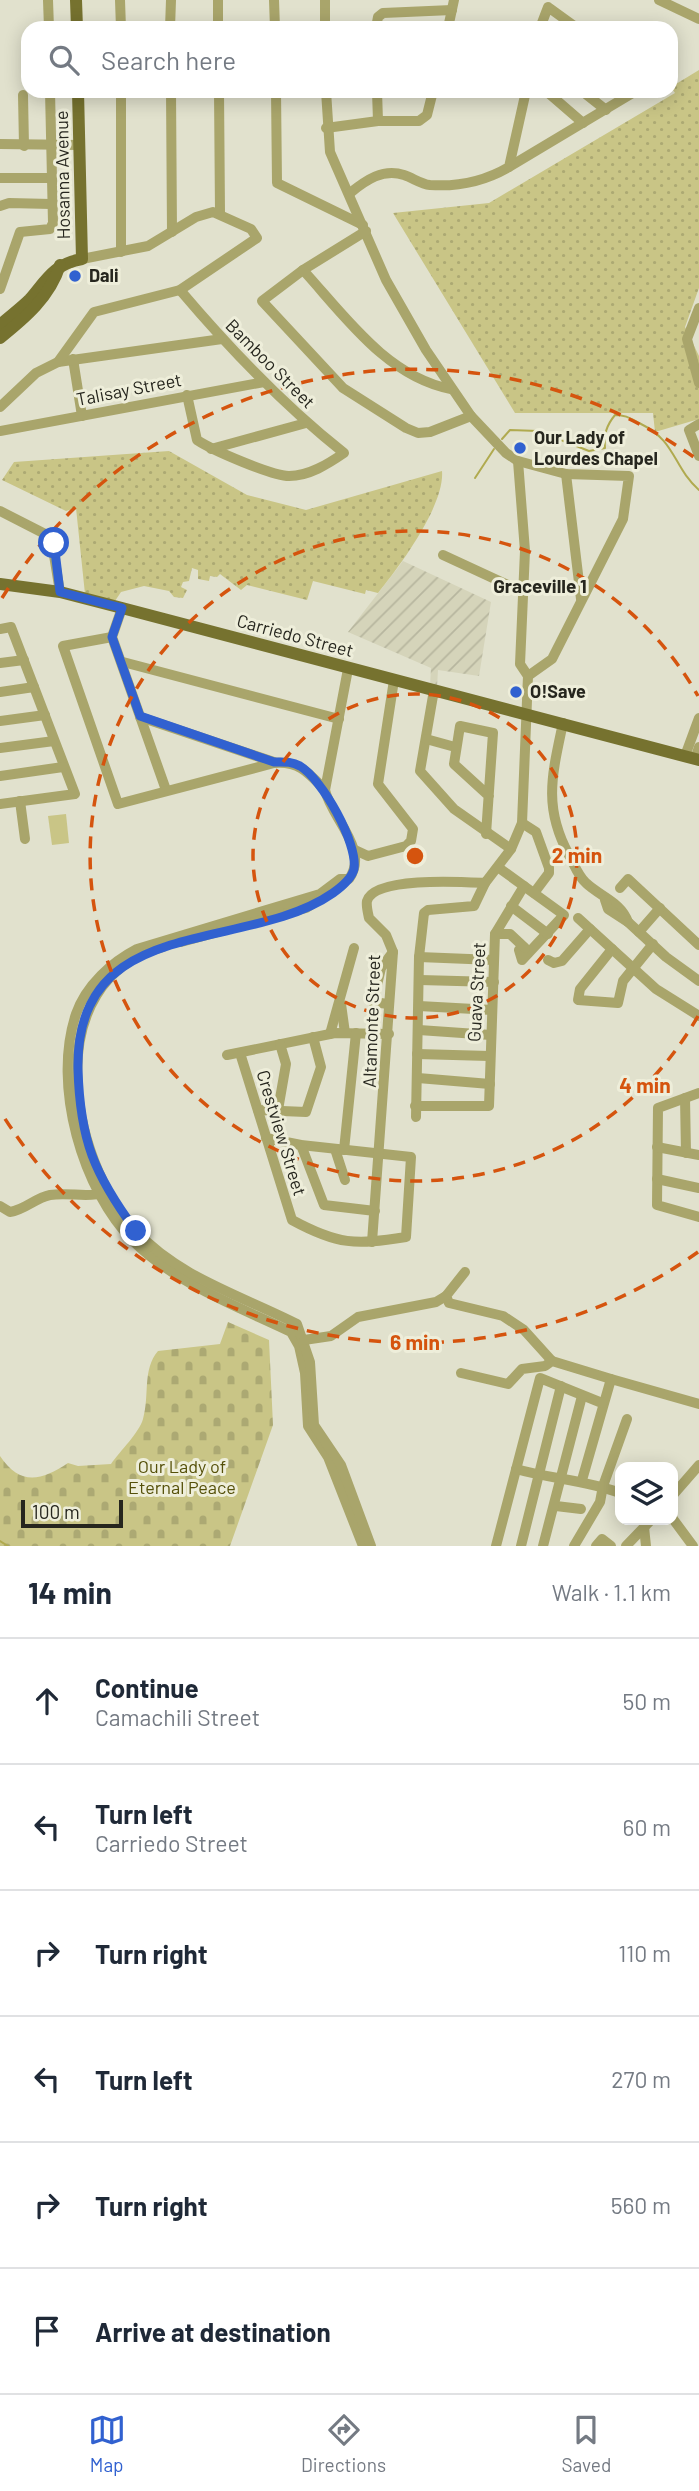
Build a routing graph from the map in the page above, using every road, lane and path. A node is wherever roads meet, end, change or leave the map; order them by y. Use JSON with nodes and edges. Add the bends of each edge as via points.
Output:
{"nodes":[{"id":1,"x":48,"y":0,"type":"edge"},
{"id":2,"x":76,"y":0,"type":"edge"},
{"id":3,"x":120,"y":0,"type":"edge"},
{"id":4,"x":171,"y":0,"type":"edge"},
{"id":5,"x":218,"y":0,"type":"edge"},
{"id":6,"x":274,"y":0,"type":"edge"},
{"id":7,"x":325,"y":0,"type":"edge"},
{"id":8,"x":659,"y":0,"type":"edge"},
{"id":9,"x":453,"y":5,"type":"edge"},
{"id":10,"x":699,"y":19,"type":"edge"},
{"id":11,"x":49,"y":21,"type":"edge"},
{"id":12,"x":77,"y":21,"type":"edge"},
{"id":13,"x":121,"y":21,"type":"edge"},
{"id":14,"x":170,"y":21,"type":"edge"},
{"id":15,"x":218,"y":21,"type":"edge"},
{"id":16,"x":275,"y":21,"type":"edge"},
{"id":17,"x":325,"y":21,"type":"edge"},
{"id":18,"x":377,"y":21,"type":"edge"},
{"id":19,"x":543,"y":21,"type":"edge"},
{"id":20,"x":567,"y":21,"type":"edge"},
{"id":21,"x":23,"y":98,"type":"edge"},
{"id":22,"x":50,"y":98,"type":"edge"},
{"id":23,"x":78,"y":98,"type":"edge"},
{"id":24,"x":121,"y":98,"type":"edge"},
{"id":25,"x":171,"y":98,"type":"edge"},
{"id":26,"x":219,"y":98,"type":"edge"},
{"id":27,"x":276,"y":98,"type":"edge"},
{"id":28,"x":326,"y":98,"type":"edge"},
{"id":29,"x":377,"y":98,"type":"edge"},
{"id":30,"x":431,"y":98,"type":"edge"},
{"id":31,"x":524,"y":98,"type":"edge"},
{"id":32,"x":554,"y":98,"type":"edge"},
{"id":33,"x":591,"y":98,"type":"edge"},
{"id":34,"x":617,"y":98,"type":"edge"},
{"id":35,"x":606,"y":110,"type":"junction"},
{"id":36,"x":378,"y":121,"type":"junction"},
{"id":37,"x":583,"y":123,"type":"junction"},
{"id":38,"x":326,"y":128,"type":"junction"},
{"id":39,"x":0,"y":144,"type":"edge"},
{"id":40,"x":51,"y":145,"type":"junction"},
{"id":41,"x":80,"y":145,"type":"junction"},
{"id":42,"x":24,"y":146,"type":"junction"},
{"id":43,"x":509,"y":167,"type":"junction"},
{"id":44,"x":0,"y":178,"type":"edge"},
{"id":45,"x":51,"y":178,"type":"junction"},
{"id":46,"x":350,"y":193,"type":"junction"},
{"id":47,"x":51,"y":204,"type":"junction"},
{"id":48,"x":0,"y":206,"type":"edge"},
{"id":49,"x":220,"y":213,"type":"junction"},
{"id":50,"x":365,"y":228,"type":"junction"},
{"id":51,"x":172,"y":232,"type":"junction"},
{"id":52,"x":121,"y":252,"type":"junction"},
{"id":53,"x":82,"y":259,"type":"junction"},
{"id":54,"x":60,"y":265,"type":"junction"},
{"id":55,"x":303,"y":270,"type":"junction"},
{"id":56,"x":0,"y":289,"type":"edge"},
{"id":57,"x":180,"y":290,"type":"junction"},
{"id":58,"x":699,"y":308,"type":"edge"},
{"id":59,"x":0,"y":325,"type":"edge"},
{"id":60,"x":0,"y":338,"type":"edge"},
{"id":61,"x":222,"y":339,"type":"junction"},
{"id":62,"x":73,"y":359,"type":"junction"},
{"id":63,"x":58,"y":362,"type":"junction"},
{"id":64,"x":264,"y":382,"type":"junction"},
{"id":65,"x":699,"y":383,"type":"edge"},
{"id":66,"x":451,"y":389,"type":"junction"},
{"id":67,"x":187,"y":395,"type":"junction"},
{"id":68,"x":0,"y":407,"type":"edge"},
{"id":69,"x":82,"y":416,"type":"junction"},
{"id":70,"x":471,"y":416,"type":"junction"},
{"id":71,"x":306,"y":423,"type":"junction"},
{"id":72,"x":699,"y":424,"type":"edge"},
{"id":73,"x":0,"y":431,"type":"edge"},
{"id":74,"x":210,"y":449,"type":"junction"},
{"id":75,"x":699,"y":456,"type":"edge"},
{"id":76,"x":517,"y":461,"type":"junction"},
{"id":77,"x":566,"y":474,"type":"junction"},
{"id":78,"x":0,"y":511,"type":"edge"},
{"id":79,"x":443,"y":555,"type":"dead end"},
{"id":80,"x":0,"y":584,"type":"edge"},
{"id":81,"x":60,"y":592,"type":"junction"},
{"id":82,"x":523,"y":592,"type":"junction"},
{"id":83,"x":582,"y":600,"type":"junction"},
{"id":84,"x":122,"y":608,"type":"junction"},
{"id":85,"x":0,"y":629,"type":"edge"},
{"id":86,"x":112,"y":637,"type":"junction"},
{"id":87,"x":24,"y":660,"type":"junction"},
{"id":88,"x":123,"y":662,"type":"junction"},
{"id":89,"x":0,"y":663,"type":"edge"},
{"id":90,"x":348,"y":669,"type":"junction"},
{"id":91,"x":528,"y":676,"type":"junction"},
{"id":92,"x":394,"y":680,"type":"junction"},
{"id":93,"x":34,"y":687,"type":"junction"},
{"id":94,"x":434,"y":690,"type":"junction"},
{"id":95,"x":0,"y":692,"type":"edge"},
{"id":96,"x":45,"y":715,"type":"junction"},
{"id":97,"x":526,"y":715,"type":"junction"},
{"id":98,"x":140,"y":716,"type":"junction"},
{"id":99,"x":699,"y":718,"type":"edge"},
{"id":100,"x":339,"y":719,"type":"junction"},
{"id":101,"x":0,"y":721,"type":"edge"},
{"id":102,"x":562,"y":723,"type":"junction"},
{"id":103,"x":426,"y":739,"type":"junction"},
{"id":104,"x":54,"y":741,"type":"junction"},
{"id":105,"x":455,"y":747,"type":"junction"},
{"id":106,"x":0,"y":748,"type":"edge"},
{"id":107,"x":694,"y":756,"type":"edge"},
{"id":108,"x":274,"y":762,"type":"junction"},
{"id":109,"x":63,"y":767,"type":"junction"},
{"id":110,"x":0,"y":776,"type":"edge"},
{"id":111,"x":166,"y":790,"type":"junction"},
{"id":112,"x":325,"y":790,"type":"junction"},
{"id":113,"x":489,"y":796,"type":"junction"},
{"id":114,"x":20,"y":801,"type":"junction"},
{"id":115,"x":0,"y":804,"type":"edge"},
{"id":116,"x":522,"y":823,"type":"junction"},
{"id":117,"x":486,"y":834,"type":"junction"},
{"id":118,"x":25,"y":839,"type":"dead end"},
{"id":119,"x":511,"y":849,"type":"junction"},
{"id":120,"x":355,"y":850,"type":"junction"},
{"id":121,"x":499,"y":868,"type":"junction"},
{"id":122,"x":485,"y":883,"type":"junction"},
{"id":123,"x":524,"y":886,"type":"junction"},
{"id":124,"x":620,"y":888,"type":"dead end"},
{"id":125,"x":534,"y":893,"type":"junction"},
{"id":126,"x":511,"y":906,"type":"junction"},
{"id":127,"x":660,"y":908,"type":"junction"},
{"id":128,"x":578,"y":918,"type":"dead end"},
{"id":129,"x":590,"y":929,"type":"junction"},
{"id":130,"x":639,"y":932,"type":"junction"},
{"id":131,"x":495,"y":934,"type":"junction"},
{"id":132,"x":548,"y":934,"type":"junction"},
{"id":133,"x":653,"y":944,"type":"junction"},
{"id":134,"x":699,"y":944,"type":"edge"},
{"id":135,"x":354,"y":948,"type":"dead end"},
{"id":136,"x":612,"y":949,"type":"junction"},
{"id":137,"x":393,"y":952,"type":"junction"},
{"id":138,"x":419,"y":957,"type":"junction"},
{"id":139,"x":494,"y":960,"type":"junction"},
{"id":140,"x":548,"y":960,"type":"dead end"},
{"id":141,"x":633,"y":968,"type":"junction"},
{"id":142,"x":420,"y":981,"type":"junction"},
{"id":143,"x":699,"y":981,"type":"edge"},
{"id":144,"x":494,"y":982,"type":"junction"},
{"id":145,"x":341,"y":1004,"type":"junction"},
{"id":146,"x":388,"y":1004,"type":"junction"},
{"id":147,"x":419,"y":1006,"type":"junction"},
{"id":148,"x":492,"y":1010,"type":"junction"},
{"id":149,"x":699,"y":1016,"type":"edge"},
{"id":150,"x":419,"y":1030,"type":"junction"},
{"id":151,"x":351,"y":1033,"type":"junction"},
{"id":152,"x":330,"y":1034,"type":"junction"},
{"id":153,"x":389,"y":1034,"type":"junction"},
{"id":154,"x":491,"y":1035,"type":"junction"},
{"id":155,"x":313,"y":1037,"type":"junction"},
{"id":156,"x":280,"y":1044,"type":"junction"},
{"id":157,"x":240,"y":1054,"type":"junction"},
{"id":158,"x":417,"y":1054,"type":"junction"},
{"id":159,"x":227,"y":1055,"type":"dead end"},
{"id":160,"x":489,"y":1056,"type":"junction"},
{"id":161,"x":418,"y":1078,"type":"junction"},
{"id":162,"x":490,"y":1084,"type":"junction"},
{"id":163,"x":699,"y":1093,"type":"edge"},
{"id":164,"x":685,"y":1098,"type":"junction"},
{"id":165,"x":258,"y":1110,"type":"junction"},
{"id":166,"x":278,"y":1110,"type":"junction"},
{"id":167,"x":266,"y":1138,"type":"junction"},
{"id":168,"x":301,"y":1145,"type":"junction"},
{"id":169,"x":657,"y":1147,"type":"junction"},
{"id":170,"x":340,"y":1150,"type":"junction"},
{"id":171,"x":686,"y":1153,"type":"junction"},
{"id":172,"x":699,"y":1155,"type":"edge"},
{"id":173,"x":380,"y":1156,"type":"junction"},
{"id":174,"x":657,"y":1179,"type":"junction"},
{"id":175,"x":345,"y":1180,"type":"dead end"},
{"id":176,"x":699,"y":1188,"type":"edge"},
{"id":177,"x":103,"y":1194,"type":"junction"},
{"id":178,"x":0,"y":1206,"type":"edge"},
{"id":179,"x":374,"y":1211,"type":"junction"},
{"id":180,"x":699,"y":1217,"type":"edge"},
{"id":181,"x":372,"y":1242,"type":"junction"},
{"id":182,"x":465,"y":1272,"type":"dead end"},
{"id":183,"x":446,"y":1296,"type":"junction"},
{"id":184,"x":304,"y":1339,"type":"junction"},
{"id":185,"x":552,"y":1361,"type":"junction"},
{"id":186,"x":461,"y":1373,"type":"dead end"},
{"id":187,"x":611,"y":1379,"type":"junction"},
{"id":188,"x":561,"y":1386,"type":"junction"},
{"id":189,"x":582,"y":1396,"type":"junction"},
{"id":190,"x":602,"y":1403,"type":"junction"},
{"id":191,"x":699,"y":1404,"type":"edge"},
{"id":192,"x":627,"y":1419,"type":"dead end"},
{"id":193,"x":699,"y":1465,"type":"edge"},
{"id":194,"x":516,"y":1469,"type":"junction"},
{"id":195,"x":538,"y":1476,"type":"junction"},
{"id":196,"x":561,"y":1477,"type":"junction"},
{"id":197,"x":582,"y":1480,"type":"junction"},
{"id":198,"x":603,"y":1486,"type":"junction"},
{"id":199,"x":678,"y":1488,"type":"edge"},
{"id":200,"x":615,"y":1491,"type":"edge"},
{"id":201,"x":556,"y":1506,"type":"junction"},
{"id":202,"x":580,"y":1509,"type":"dead end"},
{"id":203,"x":645,"y":1525,"type":"edge"},
{"id":204,"x":647,"y":1525,"type":"edge"},
{"id":205,"x":677,"y":1525,"type":"edge"},
{"id":206,"x":363,"y":1546,"type":"edge"},
{"id":207,"x":371,"y":1546,"type":"edge"},
{"id":208,"x":496,"y":1546,"type":"edge"},
{"id":209,"x":521,"y":1546,"type":"edge"},
{"id":210,"x":543,"y":1546,"type":"edge"},
{"id":211,"x":574,"y":1546,"type":"edge"},
{"id":212,"x":596,"y":1546,"type":"edge"},
{"id":213,"x":611,"y":1546,"type":"edge"},
{"id":214,"x":626,"y":1546,"type":"edge"},
{"id":215,"x":646,"y":1546,"type":"edge"},
{"id":216,"x":693,"y":1546,"type":"edge"}],
"edges":[{"from":1,"to":11,"type":"street"},
{"from":2,"to":12,"type":"main road"},
{"from":3,"to":13,"type":"street"},
{"from":4,"to":14,"type":"street"},
{"from":5,"to":15,"type":"street"},
{"from":6,"to":16,"type":"street"},
{"from":7,"to":17,"type":"street"},
{"from":8,"to":10,"type":"street"},
{"from":9,"to":18,"type":"street","via":[[383,13]]},
{"from":19,"to":20,"type":"street","via":[[548,7]]},
{"from":21,"to":42,"type":"street"},
{"from":22,"to":40,"type":"street"},
{"from":23,"to":41,"type":"main road","name":"Hosanna Avenue"},
{"from":24,"to":52,"type":"street"},
{"from":25,"to":51,"type":"street"},
{"from":26,"to":49,"type":"street"},
{"from":27,"to":50,"type":"street","via":[[277,183]]},
{"from":28,"to":38,"type":"street"},
{"from":29,"to":36,"type":"street"},
{"from":30,"to":36,"type":"street","via":[[424,120]]},
{"from":31,"to":43,"type":"street"},
{"from":32,"to":37,"type":"street"},
{"from":33,"to":35,"type":"street"},
{"from":34,"to":35,"type":"street"},
{"from":35,"to":37,"type":"street"},
{"from":36,"to":38,"type":"street"},
{"from":37,"to":43,"type":"street"},
{"from":38,"to":46,"type":"street","via":[[330,152]]},
{"from":39,"to":42,"type":"street"},
{"from":40,"to":41,"type":"street"},
{"from":40,"to":42,"type":"street"},
{"from":40,"to":45,"type":"street"},
{"from":41,"to":53,"type":"main road","name":"Hosanna Avenue"},
{"from":43,"to":46,"type":"street","via":[[482,181],[442,184],[384,174]]},
{"from":44,"to":45,"type":"street"},
{"from":45,"to":47,"type":"street"},
{"from":46,"to":50,"type":"street"},
{"from":47,"to":48,"type":"street"},
{"from":47,"to":56,"type":"street","via":[[50,229],[20,232]]},
{"from":49,"to":51,"type":"street","via":[[205,213]]},
{"from":49,"to":57,"type":"street","via":[[251,229],[257,238]]},
{"from":50,"to":55,"type":"street"},
{"from":50,"to":66,"type":"street","via":[[396,302]]},
{"from":51,"to":52,"type":"street","via":[[148,246]]},
{"from":52,"to":53,"type":"street"},
{"from":53,"to":54,"type":"main road"},
{"from":54,"to":59,"type":"main road"},
{"from":54,"to":60,"type":"main road","via":[[39,303]]},
{"from":55,"to":66,"type":"street","via":[[384,356],[428,383]]},
{"from":55,"to":70,"type":"street","via":[[262,301],[342,388],[418,433]]},
{"from":57,"to":61,"type":"street","name":"Bamboo Street"},
{"from":57,"to":63,"type":"street","via":[[94,312]]},
{"from":58,"to":65,"type":"street","via":[[687,348]]},
{"from":61,"to":62,"type":"street"},
{"from":61,"to":64,"type":"street","name":"Bamboo Street"},
{"from":62,"to":63,"type":"street"},
{"from":62,"to":69,"type":"street"},
{"from":63,"to":68,"type":"street","via":[[36,373]]},
{"from":64,"to":67,"type":"street","name":"Talisay Street"},
{"from":64,"to":71,"type":"street","name":"Bamboo Street"},
{"from":66,"to":70,"type":"street"},
{"from":67,"to":69,"type":"street","name":"Talisay Street"},
{"from":67,"to":74,"type":"street","via":[[197,440]]},
{"from":69,"to":73,"type":"street","name":"Talisay Street"},
{"from":70,"to":76,"type":"street"},
{"from":71,"to":74,"type":"street"},
{"from":71,"to":74,"type":"street","name":"Bamboo Street","via":[[344,453],[324,467],[290,476]]},
{"from":72,"to":75,"type":"street","via":[[689,430]]},
{"from":76,"to":77,"type":"street"},
{"from":76,"to":82,"type":"street","via":[[525,551]]},
{"from":77,"to":83,"type":"street"},
{"from":77,"to":83,"type":"street","via":[[629,476],[623,519]]},
{"from":78,"to":81,"type":"street","via":[[51,537]]},
{"from":79,"to":82,"type":"street"},
{"from":80,"to":81,"type":"main road","name":"Carriedo Street"},
{"from":81,"to":84,"type":"main road","name":"Carriedo Street"},
{"from":82,"to":91,"type":"street","via":[[520,664]]},
{"from":83,"to":91,"type":"street","via":[[552,659]]},
{"from":84,"to":86,"type":"street"},
{"from":84,"to":90,"type":"main road","name":"Carriedo Street"},
{"from":85,"to":87,"type":"street","via":[[11,627]]},
{"from":86,"to":88,"type":"street"},
{"from":86,"to":111,"type":"street","via":[[63,646],[118,804]]},
{"from":87,"to":89,"type":"street"},
{"from":87,"to":93,"type":"street"},
{"from":88,"to":98,"type":"street"},
{"from":88,"to":100,"type":"street"},
{"from":90,"to":92,"type":"main road","name":"Carriedo Street"},
{"from":90,"to":100,"type":"street"},
{"from":91,"to":97,"type":"street"},
{"from":92,"to":94,"type":"main road","name":"Carriedo Street"},
{"from":92,"to":120,"type":"street","via":[[378,784],[413,829],[413,836],[406,846],[374,855]]},
{"from":93,"to":95,"type":"street"},
{"from":93,"to":96,"type":"street"},
{"from":94,"to":97,"type":"main road","name":"Carriedo Street"},
{"from":94,"to":103,"type":"street"},
{"from":96,"to":101,"type":"street"},
{"from":96,"to":104,"type":"street"},
{"from":97,"to":102,"type":"main road","name":"Carriedo Street"},
{"from":97,"to":116,"type":"street"},
{"from":98,"to":108,"type":"street"},
{"from":98,"to":111,"type":"street"},
{"from":99,"to":107,"type":"street"},
{"from":100,"to":112,"type":"street"},
{"from":102,"to":107,"type":"main road","name":"Carriedo Street"},
{"from":102,"to":130,"type":"street","via":[[551,781],[551,812],[582,880],[624,910]]},
{"from":103,"to":105,"type":"street"},
{"from":103,"to":117,"type":"street","via":[[419,771],[454,809]]},
{"from":104,"to":106,"type":"street"},
{"from":104,"to":109,"type":"street"},
{"from":105,"to":113,"type":"street","via":[[454,764]]},
{"from":105,"to":113,"type":"street","via":[[460,726],[493,733]]},
{"from":108,"to":111,"type":"street"},
{"from":108,"to":112,"type":"street","via":[[301,766]]},
{"from":109,"to":110,"type":"street"},
{"from":109,"to":114,"type":"street","via":[[75,794]]},
{"from":112,"to":120,"type":"street","via":[[327,802]]},
{"from":113,"to":117,"type":"street"},
{"from":114,"to":115,"type":"street"},
{"from":114,"to":118,"type":"street"},
{"from":116,"to":119,"type":"street"},
{"from":116,"to":125,"type":"street","via":[[536,832],[550,871]]},
{"from":117,"to":119,"type":"street"},
{"from":119,"to":121,"type":"street"},
{"from":120,"to":177,"type":"street","via":[[354,872],[320,894],[137,949],[115,961],[88,992],[68,1052],[72,1124]]},
{"from":121,"to":122,"type":"street"},
{"from":121,"to":123,"type":"street"},
{"from":122,"to":137,"type":"street","name":"Altamonte Street","via":[[409,882],[371,895],[369,918],[386,935]]},
{"from":122,"to":138,"type":"street","via":[[474,906],[426,911]]},
{"from":123,"to":125,"type":"street"},
{"from":123,"to":126,"type":"street","name":"Guava Street"},
{"from":124,"to":127,"type":"street","via":[[628,879]]},
{"from":125,"to":132,"type":"street","via":[[564,915]]},
{"from":126,"to":131,"type":"street","name":"Guava Street"},
{"from":126,"to":132,"type":"street"},
{"from":127,"to":130,"type":"street"},
{"from":127,"to":134,"type":"street"},
{"from":128,"to":129,"type":"street"},
{"from":129,"to":136,"type":"street"},
{"from":129,"to":140,"type":"street","via":[[562,961]]},
{"from":130,"to":133,"type":"street"},
{"from":131,"to":132,"type":"street","via":[[510,934],[527,949]]},
{"from":131,"to":139,"type":"street","name":"Guava Street"},
{"from":133,"to":141,"type":"street"},
{"from":133,"to":143,"type":"street"},
{"from":135,"to":145,"type":"street"},
{"from":136,"to":141,"type":"street"},
{"from":136,"to":141,"type":"street","via":[[580,989],[577,1000],[618,1003],[623,981]]},
{"from":137,"to":146,"type":"street","name":"Altamonte Street"},
{"from":137,"to":146,"type":"street","via":[[381,968],[373,1002]]},
{"from":138,"to":139,"type":"street"},
{"from":138,"to":142,"type":"street"},
{"from":139,"to":144,"type":"street","name":"Guava Street"},
{"from":141,"to":149,"type":"street","via":[[665,996]]},
{"from":142,"to":144,"type":"street"},
{"from":142,"to":147,"type":"street"},
{"from":144,"to":148,"type":"street","name":"Guava Street"},
{"from":145,"to":151,"type":"street"},
{"from":145,"to":152,"type":"street"},
{"from":146,"to":153,"type":"street","name":"Altamonte Street"},
{"from":147,"to":148,"type":"street"},
{"from":147,"to":150,"type":"street"},
{"from":148,"to":154,"type":"street","name":"Guava Street"},
{"from":150,"to":154,"type":"street"},
{"from":150,"to":158,"type":"street"},
{"from":151,"to":152,"type":"street"},
{"from":151,"to":153,"type":"street"},
{"from":151,"to":170,"type":"street"},
{"from":152,"to":155,"type":"street"},
{"from":153,"to":173,"type":"street","name":"Altamonte Street"},
{"from":154,"to":160,"type":"street","name":"Guava Street"},
{"from":155,"to":156,"type":"street"},
{"from":155,"to":166,"type":"street","via":[[321,1067],[306,1112]]},
{"from":156,"to":157,"type":"street"},
{"from":156,"to":166,"type":"street","via":[[286,1064]]},
{"from":157,"to":159,"type":"street"},
{"from":157,"to":165,"type":"street","name":"Crestview Street"},
{"from":158,"to":160,"type":"street"},
{"from":158,"to":161,"type":"street"},
{"from":160,"to":162,"type":"street","name":"Guava Street"},
{"from":161,"to":162,"type":"street"},
{"from":161,"to":162,"type":"street","name":"Guava Street","via":[[416,1111],[489,1107]]},
{"from":163,"to":164,"type":"street"},
{"from":164,"to":169,"type":"street","via":[[657,1108]]},
{"from":164,"to":171,"type":"street"},
{"from":165,"to":166,"type":"street"},
{"from":165,"to":167,"type":"street","name":"Crestview Street"},
{"from":167,"to":168,"type":"street"},
{"from":167,"to":181,"type":"street","name":"Crestview Street","via":[[292,1220],[330,1240]]},
{"from":168,"to":170,"type":"street"},
{"from":168,"to":179,"type":"street","via":[[324,1205]]},
{"from":169,"to":171,"type":"street"},
{"from":169,"to":174,"type":"street"},
{"from":170,"to":173,"type":"street"},
{"from":170,"to":175,"type":"street"},
{"from":171,"to":172,"type":"street"},
{"from":173,"to":179,"type":"street","name":"Altamonte Street"},
{"from":173,"to":181,"type":"street","name":"Crestview Street","via":[[411,1157],[406,1237]]},
{"from":174,"to":176,"type":"street"},
{"from":174,"to":180,"type":"street","via":[[658,1206]]},
{"from":177,"to":178,"type":"street","via":[[86,1198],[50,1195],[10,1212]]},
{"from":177,"to":184,"type":"street","via":[[176,1266],[296,1324]]},
{"from":177,"to":206,"type":"street","via":[[133,1241],[176,1277],[291,1332],[305,1373],[308,1426],[328,1457]]},
{"from":179,"to":181,"type":"street","name":"Altamonte Street"},
{"from":182,"to":183,"type":"street"},
{"from":183,"to":184,"type":"street","via":[[358,1317],[331,1336]]},
{"from":183,"to":185,"type":"street","via":[[452,1305],[503,1316]]},
{"from":184,"to":207,"type":"street","via":[[314,1425],[341,1465]]},
{"from":185,"to":186,"type":"street","via":[[520,1371],[508,1384]]},
{"from":185,"to":187,"type":"street"},
{"from":187,"to":190,"type":"street"},
{"from":187,"to":191,"type":"street"},
{"from":188,"to":189,"type":"street"},
{"from":188,"to":194,"type":"street","via":[[540,1378]]},
{"from":188,"to":195,"type":"street"},
{"from":189,"to":190,"type":"street"},
{"from":189,"to":196,"type":"street"},
{"from":190,"to":197,"type":"street"},
{"from":192,"to":198,"type":"street"},
{"from":193,"to":199,"type":"street"},
{"from":194,"to":195,"type":"street"},
{"from":194,"to":208,"type":"street"},
{"from":195,"to":196,"type":"street"},
{"from":195,"to":209,"type":"street"},
{"from":196,"to":197,"type":"street"},
{"from":196,"to":201,"type":"street"},
{"from":197,"to":198,"type":"street"},
{"from":198,"to":200,"type":"street"},
{"from":198,"to":211,"type":"street","via":[[600,1502]]},
{"from":201,"to":202,"type":"street"},
{"from":201,"to":210,"type":"street"},
{"from":203,"to":214,"type":"street"},
{"from":204,"to":215,"type":"street"},
{"from":205,"to":216,"type":"street"},
{"from":212,"to":213,"type":"street","via":[[602,1539]]}]}
